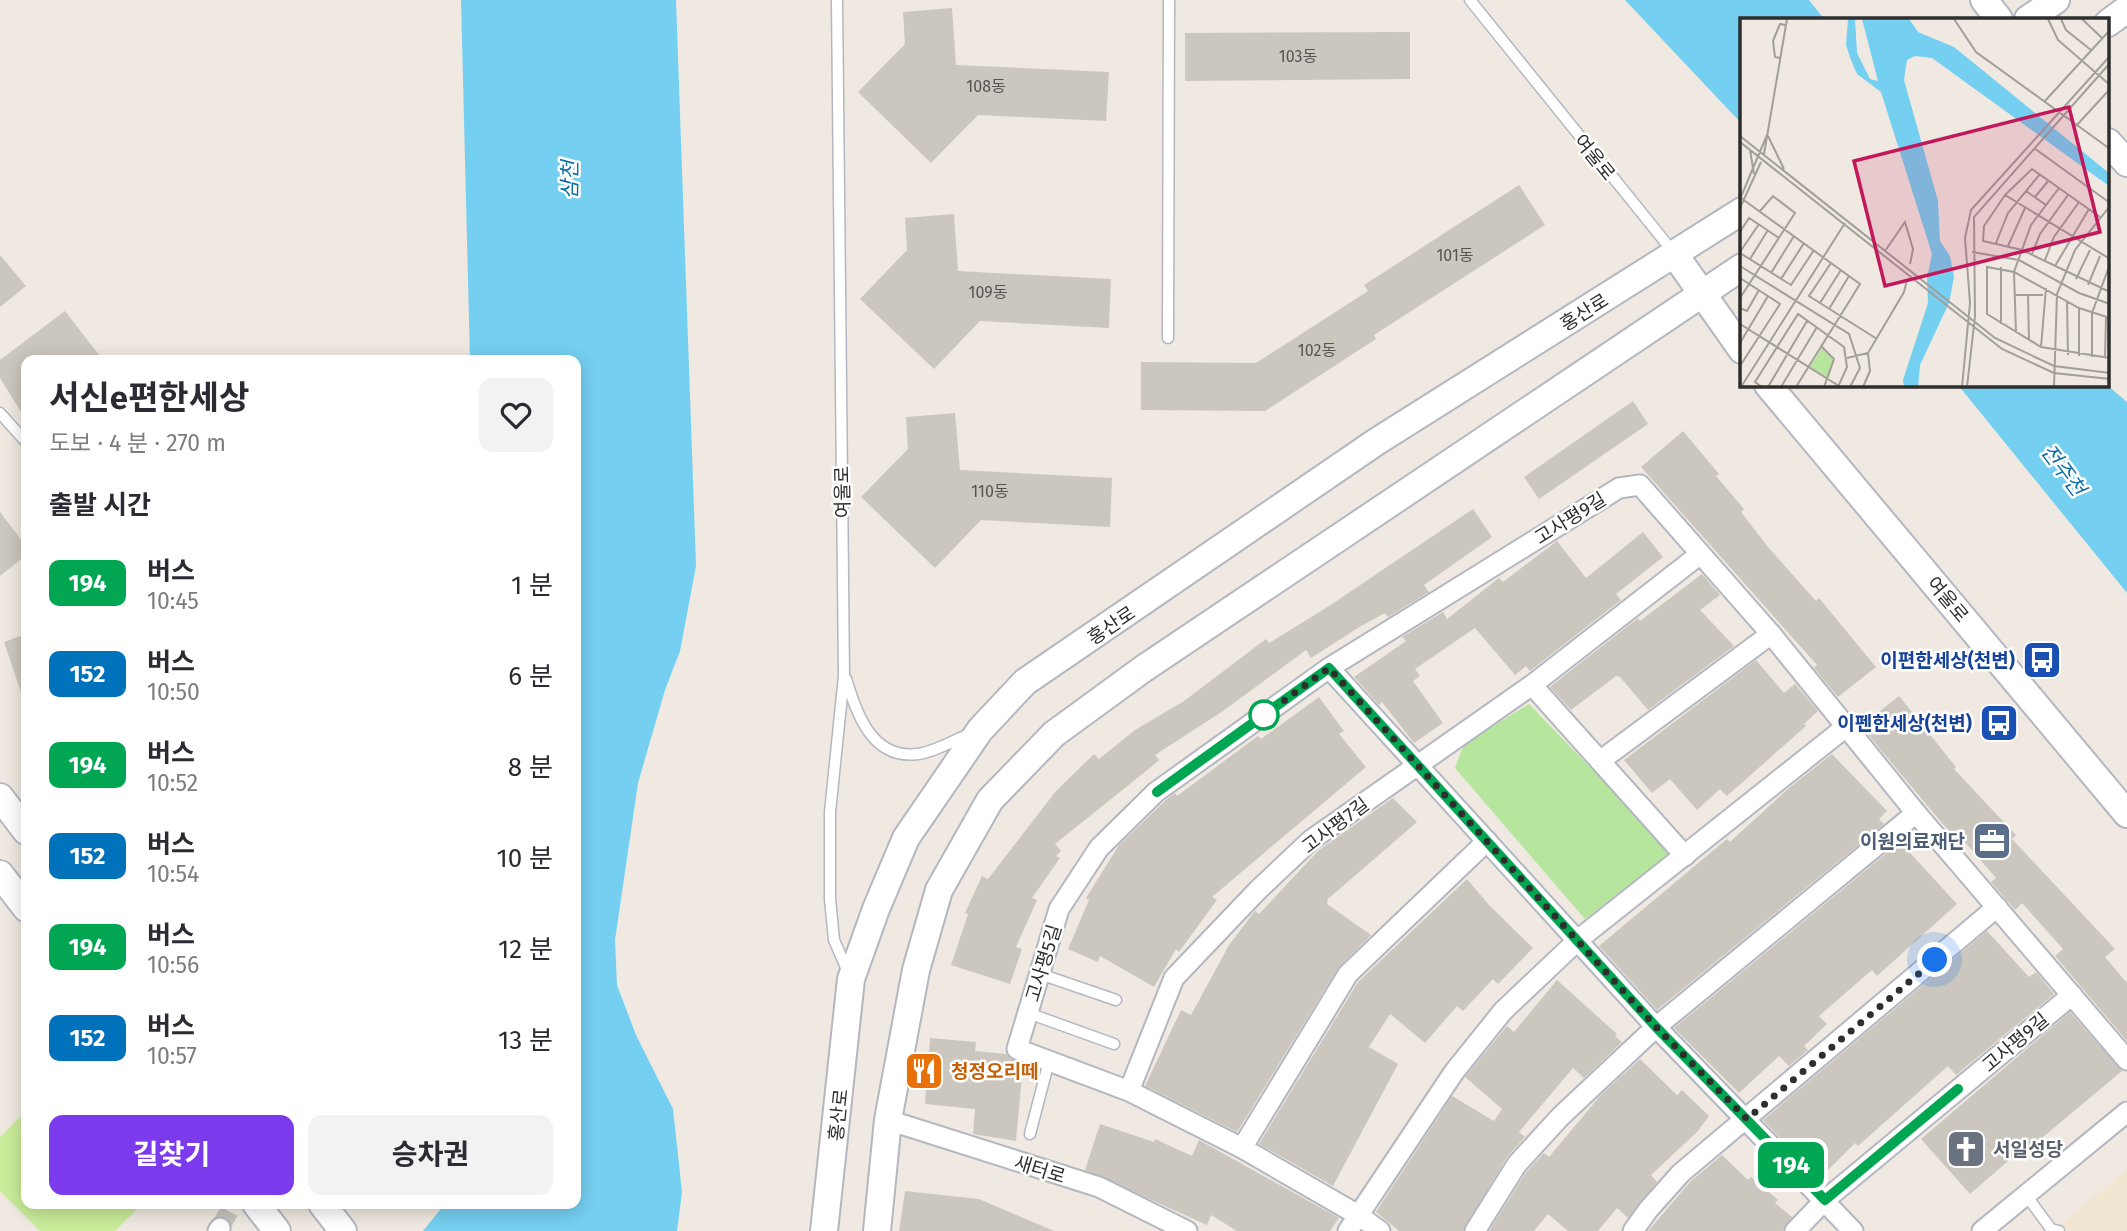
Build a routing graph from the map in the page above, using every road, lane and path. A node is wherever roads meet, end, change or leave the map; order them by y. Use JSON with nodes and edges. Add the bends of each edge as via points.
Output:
{"nodes":[{"id":1,"x":837,"y":0,"type":"edge"},
{"id":2,"x":1169,"y":0,"type":"edge"},
{"id":3,"x":1469,"y":0,"type":"edge"},
{"id":4,"x":1984,"y":0,"type":"edge"},
{"id":5,"x":2056,"y":0,"type":"edge"},
{"id":6,"x":1998,"y":18,"type":"edge"},
{"id":7,"x":2029,"y":18,"type":"edge"},
{"id":8,"x":2110,"y":144,"type":"edge"},
{"id":9,"x":2127,"y":163,"type":"edge"},
{"id":10,"x":1740,"y":212,"type":"edge"},
{"id":11,"x":1675,"y":255,"type":"junction"},
{"id":12,"x":1736,"y":271,"type":"edge"},
{"id":13,"x":1701,"y":293,"type":"junction"},
{"id":14,"x":1168,"y":338,"type":"dead end"},
{"id":15,"x":1740,"y":347,"type":"edge"},
{"id":16,"x":1770,"y":387,"type":"edge"},
{"id":17,"x":0,"y":413,"type":"edge"},
{"id":18,"x":21,"y":436,"type":"edge"},
{"id":19,"x":1699,"y":555,"type":"junction"},
{"id":20,"x":1771,"y":634,"type":"junction"},
{"id":21,"x":1329,"y":668,"type":"junction"},
{"id":22,"x":844,"y":676,"type":"junction"},
{"id":23,"x":1532,"y":685,"type":"junction"},
{"id":24,"x":1847,"y":726,"type":"junction"},
{"id":25,"x":979,"y":730,"type":"junction"},
{"id":26,"x":1600,"y":761,"type":"junction"},
{"id":27,"x":1417,"y":765,"type":"junction"},
{"id":28,"x":0,"y":797,"type":"edge"},
{"id":29,"x":1916,"y":813,"type":"junction"},
{"id":30,"x":2127,"y":814,"type":"edge"},
{"id":31,"x":21,"y":824,"type":"edge"},
{"id":32,"x":1487,"y":841,"type":"junction"},
{"id":33,"x":1685,"y":856,"type":"junction"},
{"id":34,"x":0,"y":874,"type":"edge"},
{"id":35,"x":21,"y":901,"type":"edge"},
{"id":36,"x":1997,"y":908,"type":"junction"},
{"id":37,"x":1579,"y":939,"type":"junction"},
{"id":38,"x":1040,"y":974,"type":"junction"},
{"id":39,"x":851,"y":979,"type":"junction"},
{"id":40,"x":2072,"y":995,"type":"junction"},
{"id":41,"x":1116,"y":1000,"type":"dead end"},
{"id":42,"x":1028,"y":1013,"type":"junction"},
{"id":43,"x":1656,"y":1027,"type":"junction"},
{"id":44,"x":1114,"y":1044,"type":"dead end"},
{"id":45,"x":2127,"y":1060,"type":"edge"},
{"id":46,"x":1049,"y":1061,"type":"junction"},
{"id":47,"x":1129,"y":1091,"type":"junction"},
{"id":48,"x":2127,"y":1112,"type":"edge"},
{"id":49,"x":1747,"y":1119,"type":"junction"},
{"id":50,"x":888,"y":1120,"type":"junction"},
{"id":51,"x":1030,"y":1134,"type":"dead end"},
{"id":52,"x":1242,"y":1147,"type":"junction"},
{"id":53,"x":2026,"y":1195,"type":"junction"},
{"id":54,"x":1825,"y":1200,"type":"junction"},
{"id":55,"x":260,"y":1209,"type":"edge"},
{"id":56,"x":326,"y":1209,"type":"edge"},
{"id":57,"x":1353,"y":1223,"type":"edge"},
{"id":58,"x":275,"y":1228,"type":"edge"},
{"id":59,"x":343,"y":1231,"type":"edge"},
{"id":60,"x":824,"y":1231,"type":"edge"},
{"id":61,"x":877,"y":1231,"type":"edge"},
{"id":62,"x":1187,"y":1231,"type":"edge"},
{"id":63,"x":1380,"y":1231,"type":"edge"},
{"id":64,"x":1475,"y":1231,"type":"edge"},
{"id":65,"x":1633,"y":1231,"type":"edge"},
{"id":66,"x":1795,"y":1231,"type":"edge"},
{"id":67,"x":1853,"y":1231,"type":"edge"},
{"id":68,"x":1982,"y":1231,"type":"edge"},
{"id":69,"x":2059,"y":1231,"type":"edge"}],
"edges":[{"from":1,"to":22,"type":"lane","name":"여울로"},
{"from":2,"to":14,"type":"lane"},
{"from":3,"to":11,"type":"lane","name":"여울로"},
{"from":4,"to":6,"type":"street"},
{"from":5,"to":7,"type":"street"},
{"from":8,"to":9,"type":"street"},
{"from":10,"to":11,"type":"street","name":"홍산로"},
{"from":11,"to":13,"type":"street","name":"여울로"},
{"from":11,"to":25,"type":"street","name":"홍산로","via":[[1376,442],[1025,682]]},
{"from":12,"to":13,"type":"street"},
{"from":13,"to":15,"type":"street","name":"여울로"},
{"from":13,"to":50,"type":"street","via":[[1611,358],[1143,669],[1054,734],[990,800],[939,890],[916,971]]},
{"from":16,"to":30,"type":"street","name":"여울로"},
{"from":17,"to":18,"type":"lane"},
{"from":19,"to":20,"type":"street","name":"고사평9길"},
{"from":19,"to":21,"type":"street","name":"고사평9길","via":[[1640,485],[1619,488]]},
{"from":19,"to":23,"type":"street"},
{"from":20,"to":24,"type":"street","name":"고사평9길"},
{"from":20,"to":26,"type":"street"},
{"from":21,"to":27,"type":"street"},
{"from":21,"to":38,"type":"street","name":"고사평5길","via":[[1157,792],[1099,848],[1059,909]]},
{"from":22,"to":25,"type":"lane","via":[[871,738],[893,753],[919,754]]},
{"from":22,"to":39,"type":"lane","name":"여울로","via":[[830,811],[830,899],[834,940]]},
{"from":23,"to":26,"type":"street"},
{"from":23,"to":27,"type":"street","name":"고사평7길"},
{"from":24,"to":29,"type":"street","name":"고사평9길"},
{"from":24,"to":33,"type":"street"},
{"from":25,"to":39,"type":"street","name":"홍산로","via":[[906,838]]},
{"from":26,"to":33,"type":"street"},
{"from":27,"to":32,"type":"street"},
{"from":27,"to":47,"type":"street","name":"고사평7길","via":[[1311,840],[1174,978]]},
{"from":28,"to":31,"type":"street"},
{"from":29,"to":36,"type":"street","name":"고사평9길"},
{"from":29,"to":43,"type":"street"},
{"from":32,"to":37,"type":"street"},
{"from":32,"to":52,"type":"street","via":[[1348,974]]},
{"from":33,"to":37,"type":"street"},
{"from":34,"to":35,"type":"street"},
{"from":36,"to":40,"type":"street","name":"고사평9길"},
{"from":36,"to":49,"type":"street"},
{"from":37,"to":43,"type":"street"},
{"from":37,"to":57,"type":"street","via":[[1503,1011],[1454,1072]]},
{"from":38,"to":41,"type":"lane"},
{"from":38,"to":42,"type":"street","name":"고사평5길"},
{"from":39,"to":60,"type":"street","name":"홍산로"},
{"from":40,"to":45,"type":"street","name":"고사평9길"},
{"from":40,"to":54,"type":"street","name":"고사평9길"},
{"from":42,"to":44,"type":"lane"},
{"from":42,"to":46,"type":"street","name":"고사평5길","via":[[1017,1049]]},
{"from":43,"to":49,"type":"street"},
{"from":43,"to":64,"type":"street","via":[[1517,1164]]},
{"from":46,"to":47,"type":"street","name":"고사평5길"},
{"from":46,"to":51,"type":"lane"},
{"from":47,"to":52,"type":"street","name":"고사평5길"},
{"from":48,"to":53,"type":"street"},
{"from":49,"to":54,"type":"street"},
{"from":49,"to":65,"type":"street","via":[[1681,1173]]},
{"from":50,"to":61,"type":"street"},
{"from":50,"to":62,"type":"street","name":"새터로","via":[[1100,1187]]},
{"from":52,"to":57,"type":"street","name":"고사평5길"},
{"from":53,"to":68,"type":"street"},
{"from":53,"to":69,"type":"lane","via":[[2051,1229]]},
{"from":54,"to":66,"type":"street"},
{"from":54,"to":67,"type":"street"},
{"from":55,"to":58,"type":"street"},
{"from":56,"to":59,"type":"street"},
{"from":57,"to":63,"type":"street","name":"고사평5길"}]}
